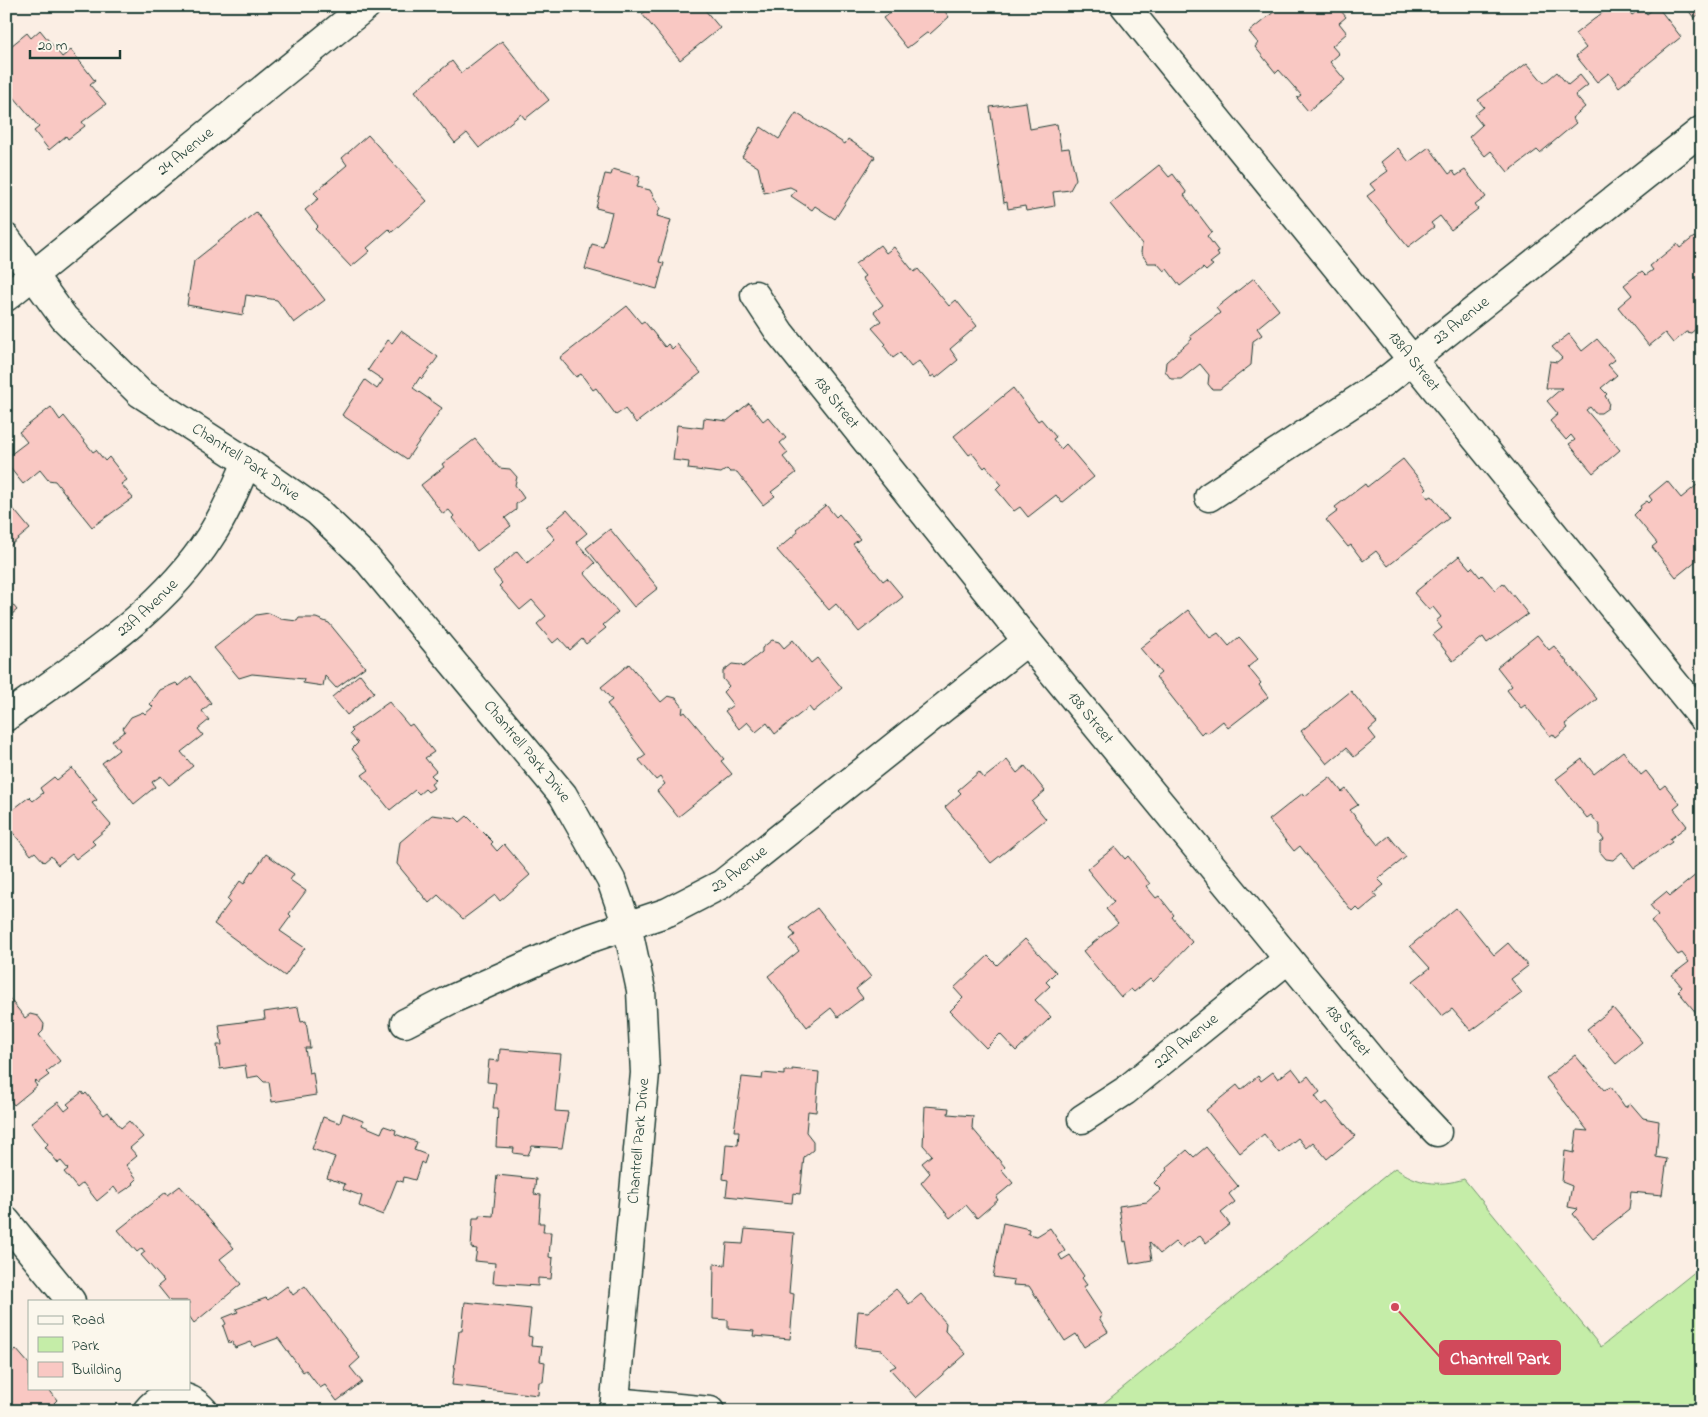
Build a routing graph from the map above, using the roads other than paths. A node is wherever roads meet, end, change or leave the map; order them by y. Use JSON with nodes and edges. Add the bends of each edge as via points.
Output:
{"nodes":[{"id":1,"x":366,"y":6,"type":"edge"},
{"id":2,"x":1125,"y":6,"type":"edge"},
{"id":3,"x":1702,"y":130,"type":"edge"},
{"id":4,"x":6,"y":238,"type":"edge"},
{"id":5,"x":34,"y":275,"type":"junction"},
{"id":6,"x":755,"y":294,"type":"dead end"},
{"id":7,"x":6,"y":297,"type":"edge"},
{"id":8,"x":1412,"y":360,"type":"junction"},
{"id":9,"x":247,"y":462,"type":"junction"},
{"id":10,"x":1209,"y":497,"type":"dead end"},
{"id":11,"x":1027,"y":641,"type":"junction"},
{"id":12,"x":1702,"y":716,"type":"edge"},
{"id":13,"x":6,"y":717,"type":"edge"},
{"id":14,"x":627,"y":924,"type":"junction"},
{"id":15,"x":1288,"y":959,"type":"junction"},
{"id":16,"x":405,"y":1023,"type":"dead end"},
{"id":17,"x":1082,"y":1119,"type":"dead end"},
{"id":18,"x":1437,"y":1132,"type":"dead end"},
{"id":19,"x":6,"y":1221,"type":"edge"},
{"id":20,"x":70,"y":1300,"type":"edge"},
{"id":21,"x":148,"y":1401,"type":"edge"},
{"id":22,"x":614,"y":1406,"type":"edge"},
{"id":23,"x":204,"y":1411,"type":"edge"},
{"id":24,"x":710,"y":1411,"type":"edge"}],
"edges":[{"from":1,"to":5,"type":"street","name":"24 Avenue"},
{"from":2,"to":8,"type":"street","name":"138A Street"},
{"from":3,"to":8,"type":"street","name":"23 Avenue"},
{"from":4,"to":5,"type":"street","name":"Chantrell Park Drive"},
{"from":5,"to":7,"type":"street","name":"24 Avenue"},
{"from":5,"to":9,"type":"street","name":"Chantrell Park Drive","via":[[64,318],[140,393]]},
{"from":6,"to":11,"type":"street","name":"138 Street","via":[[780,333]]},
{"from":8,"to":10,"type":"street","name":"23 Avenue","via":[[1383,383]]},
{"from":8,"to":12,"type":"street","name":"138A Street"},
{"from":9,"to":13,"type":"street","name":"23A Avenue","via":[[210,538],[179,579],[131,625]]},
{"from":9,"to":14,"type":"street","name":"Chantrell Park Drive","via":[[317,511],[366,558],[563,795],[611,880]]},
{"from":11,"to":14,"type":"street","name":"23 Avenue","via":[[722,884],[668,912]]},
{"from":11,"to":15,"type":"street","name":"138 Street"},
{"from":14,"to":16,"type":"street","name":"23 Avenue","via":[[485,984]]},
{"from":14,"to":22,"type":"street","name":"Chantrell Park Drive","via":[[641,990],[645,1073]]},
{"from":15,"to":17,"type":"street","name":"22A Avenue","via":[[1124,1091]]},
{"from":15,"to":18,"type":"street","name":"138 Street","via":[[1387,1079]]},
{"from":19,"to":20,"type":"street"},
{"from":21,"to":23,"type":"street","via":[[175,1395],[196,1402]]},
{"from":22,"to":24,"type":"street"}]}
